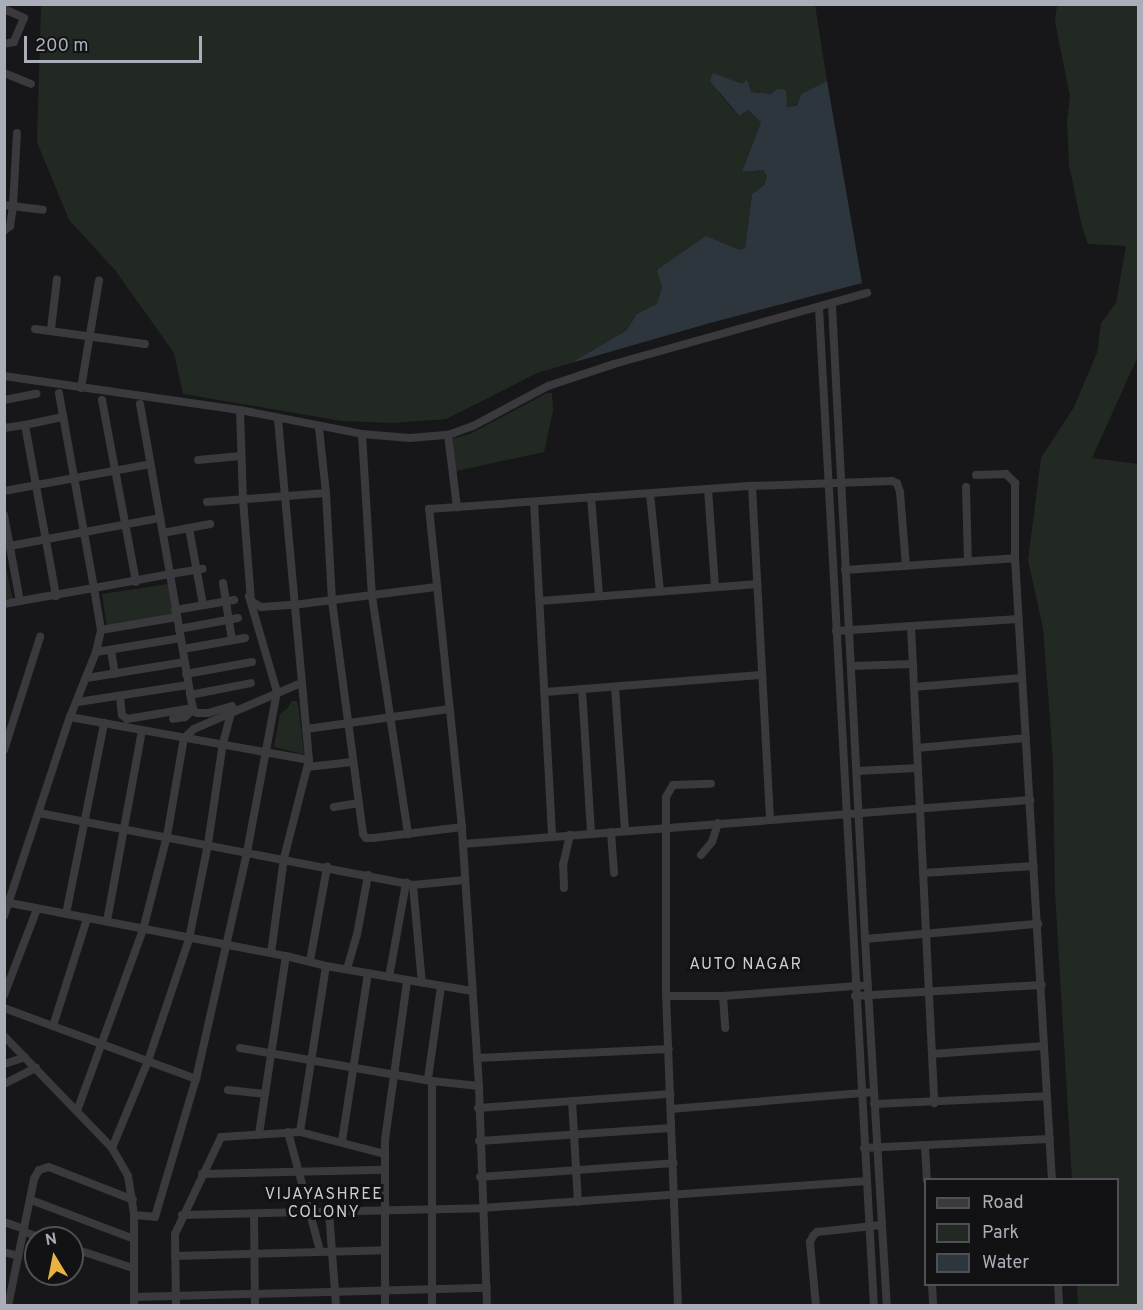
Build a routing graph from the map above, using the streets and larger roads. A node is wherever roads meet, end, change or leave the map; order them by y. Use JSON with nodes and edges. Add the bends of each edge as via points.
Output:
{"nodes":[{"id":1,"x":4,"y":9,"type":"edge"},
{"id":2,"x":4,"y":44,"type":"edge"},
{"id":3,"x":4,"y":72,"type":"edge"},
{"id":4,"x":31,"y":84,"type":"dead end"},
{"id":5,"x":17,"y":133,"type":"dead end"},
{"id":6,"x":9,"y":206,"type":"edge"},
{"id":7,"x":43,"y":210,"type":"dead end"},
{"id":8,"x":4,"y":231,"type":"edge"},
{"id":9,"x":57,"y":279,"type":"dead end"},
{"id":10,"x":99,"y":281,"type":"dead end"},
{"id":11,"x":867,"y":293,"type":"dead end"},
{"id":12,"x":832,"y":305,"type":"junction"},
{"id":13,"x":819,"y":308,"type":"junction"},
{"id":14,"x":35,"y":329,"type":"dead end"},
{"id":15,"x":51,"y":329,"type":"junction"},
{"id":16,"x":91,"y":336,"type":"junction"},
{"id":17,"x":145,"y":344,"type":"dead end"},
{"id":18,"x":4,"y":376,"type":"edge"},
{"id":19,"x":81,"y":388,"type":"junction"},
{"id":20,"x":59,"y":393,"type":"dead end"},
{"id":21,"x":36,"y":394,"type":"dead end"},
{"id":22,"x":4,"y":400,"type":"edge"},
{"id":23,"x":102,"y":400,"type":"dead end"},
{"id":24,"x":140,"y":404,"type":"dead end"},
{"id":25,"x":240,"y":410,"type":"junction"},
{"id":26,"x":63,"y":417,"type":"junction"},
{"id":27,"x":278,"y":419,"type":"junction"},
{"id":28,"x":26,"y":424,"type":"junction"},
{"id":29,"x":4,"y":428,"type":"edge"},
{"id":30,"x":319,"y":428,"type":"junction"},
{"id":31,"x":362,"y":434,"type":"junction"},
{"id":32,"x":448,"y":435,"type":"junction"},
{"id":33,"x":241,"y":456,"type":"junction"},
{"id":34,"x":198,"y":460,"type":"dead end"},
{"id":35,"x":151,"y":464,"type":"junction"},
{"id":36,"x":116,"y":471,"type":"junction"},
{"id":37,"x":976,"y":475,"type":"dead end"},
{"id":38,"x":74,"y":477,"type":"junction"},
{"id":39,"x":829,"y":483,"type":"junction"},
{"id":40,"x":841,"y":483,"type":"junction"},
{"id":41,"x":36,"y":484,"type":"junction"},
{"id":42,"x":752,"y":486,"type":"junction"},
{"id":43,"x":966,"y":487,"type":"dead end"},
{"id":44,"x":708,"y":489,"type":"junction"},
{"id":45,"x":4,"y":491,"type":"edge"},
{"id":46,"x":326,"y":492,"type":"junction"},
{"id":47,"x":650,"y":494,"type":"junction"},
{"id":48,"x":285,"y":496,"type":"junction"},
{"id":49,"x":591,"y":497,"type":"junction"},
{"id":50,"x":243,"y":499,"type":"junction"},
{"id":51,"x":207,"y":502,"type":"dead end"},
{"id":52,"x":534,"y":502,"type":"junction"},
{"id":53,"x":457,"y":507,"type":"junction"},
{"id":54,"x":4,"y":515,"type":"edge"},
{"id":55,"x":160,"y":519,"type":"junction"},
{"id":56,"x":125,"y":524,"type":"junction"},
{"id":57,"x":210,"y":524,"type":"dead end"},
{"id":58,"x":189,"y":528,"type":"junction"},
{"id":59,"x":85,"y":531,"type":"junction"},
{"id":60,"x":163,"y":533,"type":"junction"},
{"id":61,"x":47,"y":539,"type":"junction"},
{"id":62,"x":10,"y":546,"type":"junction"},
{"id":63,"x":1015,"y":558,"type":"junction"},
{"id":64,"x":968,"y":561,"type":"junction"},
{"id":65,"x":906,"y":566,"type":"junction"},
{"id":66,"x":200,"y":570,"type":"junction"},
{"id":67,"x":845,"y":570,"type":"junction"},
{"id":68,"x":170,"y":574,"type":"junction"},
{"id":69,"x":136,"y":582,"type":"junction"},
{"id":70,"x":224,"y":584,"type":"dead end"},
{"id":71,"x":757,"y":584,"type":"junction"},
{"id":72,"x":435,"y":586,"type":"junction"},
{"id":73,"x":715,"y":587,"type":"junction"},
{"id":74,"x":94,"y":588,"type":"junction"},
{"id":75,"x":660,"y":591,"type":"junction"},
{"id":76,"x":598,"y":595,"type":"junction"},
{"id":77,"x":56,"y":596,"type":"junction"},
{"id":78,"x":249,"y":596,"type":"junction"},
{"id":79,"x":372,"y":596,"type":"junction"},
{"id":80,"x":20,"y":601,"type":"junction"},
{"id":81,"x":230,"y":601,"type":"junction"},
{"id":82,"x":332,"y":601,"type":"junction"},
{"id":83,"x":541,"y":601,"type":"junction"},
{"id":84,"x":4,"y":604,"type":"edge"},
{"id":85,"x":203,"y":605,"type":"junction"},
{"id":86,"x":293,"y":605,"type":"junction"},
{"id":87,"x":176,"y":614,"type":"junction"},
{"id":88,"x":238,"y":618,"type":"dead end"},
{"id":89,"x":1019,"y":619,"type":"junction"},
{"id":90,"x":229,"y":620,"type":"junction"},
{"id":91,"x":911,"y":626,"type":"junction"},
{"id":92,"x":179,"y":629,"type":"junction"},
{"id":93,"x":101,"y":630,"type":"junction"},
{"id":94,"x":850,"y":630,"type":"junction"},
{"id":95,"x":836,"y":631,"type":"junction"},
{"id":96,"x":40,"y":637,"type":"dead end"},
{"id":97,"x":181,"y":638,"type":"junction"},
{"id":98,"x":244,"y":638,"type":"dead end"},
{"id":99,"x":232,"y":640,"type":"junction"},
{"id":100,"x":183,"y":649,"type":"junction"},
{"id":101,"x":111,"y":650,"type":"junction"},
{"id":102,"x":96,"y":652,"type":"junction"},
{"id":103,"x":185,"y":662,"type":"junction"},
{"id":104,"x":252,"y":662,"type":"dead end"},
{"id":105,"x":913,"y":664,"type":"junction"},
{"id":106,"x":851,"y":666,"type":"junction"},
{"id":107,"x":115,"y":674,"type":"junction"},
{"id":108,"x":186,"y":674,"type":"junction"},
{"id":109,"x":760,"y":675,"type":"junction"},
{"id":110,"x":87,"y":678,"type":"junction"},
{"id":111,"x":1022,"y":678,"type":"junction"},
{"id":112,"x":251,"y":683,"type":"dead end"},
{"id":113,"x":301,"y":683,"type":"junction"},
{"id":114,"x":188,"y":685,"type":"junction"},
{"id":115,"x":615,"y":687,"type":"junction"},
{"id":116,"x":914,"y":687,"type":"junction"},
{"id":117,"x":582,"y":689,"type":"junction"},
{"id":118,"x":277,"y":692,"type":"junction"},
{"id":119,"x":545,"y":692,"type":"junction"},
{"id":120,"x":190,"y":694,"type":"junction"},
{"id":121,"x":120,"y":697,"type":"junction"},
{"id":122,"x":78,"y":702,"type":"junction"},
{"id":123,"x":193,"y":709,"type":"junction"},
{"id":124,"x":232,"y":709,"type":"junction"},
{"id":125,"x":450,"y":709,"type":"junction"},
{"id":126,"x":389,"y":716,"type":"junction"},
{"id":127,"x":70,"y":717,"type":"junction"},
{"id":128,"x":173,"y":719,"type":"dead end"},
{"id":129,"x":104,"y":723,"type":"junction"},
{"id":130,"x":346,"y":723,"type":"junction"},
{"id":131,"x":306,"y":729,"type":"junction"},
{"id":132,"x":142,"y":730,"type":"junction"},
{"id":133,"x":184,"y":738,"type":"junction"},
{"id":134,"x":1026,"y":738,"type":"junction"},
{"id":135,"x":223,"y":743,"type":"junction"},
{"id":136,"x":917,"y":748,"type":"junction"},
{"id":137,"x":4,"y":750,"type":"edge"},
{"id":138,"x":267,"y":752,"type":"junction"},
{"id":139,"x":352,"y":762,"type":"junction"},
{"id":140,"x":309,"y":763,"type":"junction"},
{"id":141,"x":918,"y":768,"type":"junction"},
{"id":142,"x":857,"y":771,"type":"junction"},
{"id":143,"x":711,"y":784,"type":"dead end"},
{"id":144,"x":1030,"y":800,"type":"junction"},
{"id":145,"x":358,"y":803,"type":"junction"},
{"id":146,"x":334,"y":807,"type":"dead end"},
{"id":147,"x":920,"y":809,"type":"junction"},
{"id":148,"x":39,"y":813,"type":"junction"},
{"id":149,"x":859,"y":813,"type":"junction"},
{"id":150,"x":845,"y":814,"type":"junction"},
{"id":151,"x":770,"y":818,"type":"junction"},
{"id":152,"x":86,"y":821,"type":"junction"},
{"id":153,"x":718,"y":823,"type":"junction"},
{"id":154,"x":462,"y":827,"type":"junction"},
{"id":155,"x":124,"y":828,"type":"junction"},
{"id":156,"x":665,"y":828,"type":"junction"},
{"id":157,"x":625,"y":831,"type":"junction"},
{"id":158,"x":611,"y":832,"type":"junction"},
{"id":159,"x":591,"y":833,"type":"junction"},
{"id":160,"x":408,"y":834,"type":"junction"},
{"id":161,"x":570,"y":835,"type":"junction"},
{"id":162,"x":167,"y":836,"type":"junction"},
{"id":163,"x":552,"y":836,"type":"junction"},
{"id":164,"x":208,"y":844,"type":"junction"},
{"id":165,"x":463,"y":844,"type":"junction"},
{"id":166,"x":247,"y":852,"type":"junction"},
{"id":167,"x":701,"y":855,"type":"dead end"},
{"id":168,"x":284,"y":858,"type":"junction"},
{"id":169,"x":1034,"y":866,"type":"junction"},
{"id":170,"x":327,"y":867,"type":"junction"},
{"id":171,"x":614,"y":873,"type":"dead end"},
{"id":172,"x":923,"y":873,"type":"junction"},
{"id":173,"x":368,"y":875,"type":"junction"},
{"id":174,"x":465,"y":880,"type":"junction"},
{"id":175,"x":410,"y":884,"type":"junction"},
{"id":176,"x":564,"y":888,"type":"dead end"},
{"id":177,"x":8,"y":905,"type":"edge"},
{"id":178,"x":37,"y":909,"type":"junction"},
{"id":179,"x":66,"y":914,"type":"junction"},
{"id":180,"x":4,"y":916,"type":"edge"},
{"id":181,"x":87,"y":919,"type":"junction"},
{"id":182,"x":107,"y":921,"type":"junction"},
{"id":183,"x":1038,"y":924,"type":"junction"},
{"id":184,"x":143,"y":930,"type":"junction"},
{"id":185,"x":926,"y":933,"type":"junction"},
{"id":186,"x":189,"y":939,"type":"junction"},
{"id":187,"x":865,"y":939,"type":"junction"},
{"id":188,"x":225,"y":944,"type":"junction"},
{"id":189,"x":271,"y":953,"type":"junction"},
{"id":190,"x":286,"y":956,"type":"junction"},
{"id":191,"x":310,"y":961,"type":"junction"},
{"id":192,"x":326,"y":966,"type":"junction"},
{"id":193,"x":347,"y":969,"type":"junction"},
{"id":194,"x":368,"y":973,"type":"junction"},
{"id":195,"x":389,"y":976,"type":"junction"},
{"id":196,"x":407,"y":981,"type":"junction"},
{"id":197,"x":422,"y":983,"type":"junction"},
{"id":198,"x":868,"y":985,"type":"junction"},
{"id":199,"x":1042,"y":985,"type":"junction"},
{"id":200,"x":855,"y":986,"type":"junction"},
{"id":201,"x":441,"y":987,"type":"junction"},
{"id":202,"x":472,"y":991,"type":"junction"},
{"id":203,"x":929,"y":991,"type":"junction"},
{"id":204,"x":4,"y":995,"type":"edge"},
{"id":205,"x":868,"y":995,"type":"junction"},
{"id":206,"x":667,"y":996,"type":"junction"},
{"id":207,"x":723,"y":996,"type":"junction"},
{"id":208,"x":855,"y":996,"type":"junction"},
{"id":209,"x":4,"y":1008,"type":"edge"},
{"id":210,"x":53,"y":1026,"type":"junction"},
{"id":211,"x":725,"y":1029,"type":"dead end"},
{"id":212,"x":6,"y":1039,"type":"edge"},
{"id":213,"x":100,"y":1044,"type":"junction"},
{"id":214,"x":1044,"y":1046,"type":"junction"},
{"id":215,"x":240,"y":1048,"type":"dead end"},
{"id":216,"x":669,"y":1049,"type":"junction"},
{"id":217,"x":271,"y":1054,"type":"junction"},
{"id":218,"x":932,"y":1054,"type":"junction"},
{"id":219,"x":25,"y":1057,"type":"junction"},
{"id":220,"x":477,"y":1058,"type":"junction"},
{"id":221,"x":312,"y":1060,"type":"junction"},
{"id":222,"x":148,"y":1061,"type":"junction"},
{"id":223,"x":4,"y":1064,"type":"edge"},
{"id":224,"x":353,"y":1067,"type":"junction"},
{"id":225,"x":36,"y":1068,"type":"junction"},
{"id":226,"x":392,"y":1073,"type":"junction"},
{"id":227,"x":196,"y":1079,"type":"junction"},
{"id":228,"x":430,"y":1080,"type":"junction"},
{"id":229,"x":4,"y":1083,"type":"edge"},
{"id":230,"x":479,"y":1086,"type":"junction"},
{"id":231,"x":228,"y":1090,"type":"dead end"},
{"id":232,"x":874,"y":1092,"type":"junction"},
{"id":233,"x":265,"y":1094,"type":"junction"},
{"id":234,"x":670,"y":1094,"type":"junction"},
{"id":235,"x":861,"y":1094,"type":"junction"},
{"id":236,"x":1047,"y":1096,"type":"junction"},
{"id":237,"x":572,"y":1101,"type":"junction"},
{"id":238,"x":934,"y":1103,"type":"junction"},
{"id":239,"x":874,"y":1104,"type":"junction"},
{"id":240,"x":478,"y":1108,"type":"junction"},
{"id":241,"x":671,"y":1109,"type":"junction"},
{"id":242,"x":77,"y":1111,"type":"junction"},
{"id":243,"x":671,"y":1128,"type":"junction"},
{"id":244,"x":288,"y":1132,"type":"junction"},
{"id":245,"x":300,"y":1132,"type":"junction"},
{"id":246,"x":259,"y":1134,"type":"junction"},
{"id":247,"x":574,"y":1134,"type":"junction"},
{"id":248,"x":1050,"y":1139,"type":"junction"},
{"id":249,"x":342,"y":1141,"type":"junction"},
{"id":250,"x":479,"y":1141,"type":"junction"},
{"id":251,"x":925,"y":1145,"type":"junction"},
{"id":252,"x":112,"y":1148,"type":"junction"},
{"id":253,"x":864,"y":1148,"type":"junction"},
{"id":254,"x":877,"y":1148,"type":"junction"},
{"id":255,"x":385,"y":1154,"type":"junction"},
{"id":256,"x":673,"y":1163,"type":"junction"},
{"id":257,"x":384,"y":1170,"type":"junction"},
{"id":258,"x":576,"y":1170,"type":"junction"},
{"id":259,"x":299,"y":1172,"type":"junction"},
{"id":260,"x":202,"y":1174,"type":"junction"},
{"id":261,"x":480,"y":1177,"type":"junction"},
{"id":262,"x":927,"y":1178,"type":"edge"},
{"id":263,"x":1052,"y":1178,"type":"edge"},
{"id":264,"x":867,"y":1180,"type":"junction"},
{"id":265,"x":674,"y":1192,"type":"junction"},
{"id":266,"x":31,"y":1200,"type":"junction"},
{"id":267,"x":133,"y":1200,"type":"junction"},
{"id":268,"x":578,"y":1202,"type":"junction"},
{"id":269,"x":482,"y":1208,"type":"junction"},
{"id":270,"x":430,"y":1209,"type":"junction"},
{"id":271,"x":384,"y":1211,"type":"junction"},
{"id":272,"x":308,"y":1212,"type":"junction"},
{"id":273,"x":329,"y":1212,"type":"junction"},
{"id":274,"x":254,"y":1214,"type":"junction"},
{"id":275,"x":134,"y":1215,"type":"junction"},
{"id":276,"x":182,"y":1215,"type":"junction"},
{"id":277,"x":4,"y":1222,"type":"edge"},
{"id":278,"x":882,"y":1225,"type":"junction"},
{"id":279,"x":25,"y":1226,"type":"edge"},
{"id":280,"x":869,"y":1226,"type":"junction"},
{"id":281,"x":24,"y":1230,"type":"joint"},
{"id":282,"x":134,"y":1239,"type":"junction"},
{"id":283,"x":385,"y":1250,"type":"junction"},
{"id":284,"x":320,"y":1251,"type":"junction"},
{"id":285,"x":331,"y":1251,"type":"junction"},
{"id":286,"x":4,"y":1252,"type":"edge"},
{"id":287,"x":84,"y":1252,"type":"edge"},
{"id":288,"x":255,"y":1253,"type":"junction"},
{"id":289,"x":18,"y":1256,"type":"junction"},
{"id":290,"x":175,"y":1256,"type":"junction"},
{"id":291,"x":133,"y":1268,"type":"junction"},
{"id":292,"x":932,"y":1286,"type":"edge"},
{"id":293,"x":1058,"y":1286,"type":"edge"},
{"id":294,"x":8,"y":1288,"type":"edge"},
{"id":295,"x":487,"y":1288,"type":"junction"},
{"id":296,"x":432,"y":1289,"type":"junction"},
{"id":297,"x":385,"y":1290,"type":"junction"},
{"id":298,"x":334,"y":1291,"type":"junction"},
{"id":299,"x":255,"y":1293,"type":"junction"},
{"id":300,"x":175,"y":1296,"type":"junction"},
{"id":301,"x":134,"y":1301,"type":"edge"},
{"id":302,"x":8,"y":1305,"type":"edge"},
{"id":303,"x":176,"y":1305,"type":"edge"},
{"id":304,"x":255,"y":1305,"type":"edge"},
{"id":305,"x":336,"y":1305,"type":"edge"},
{"id":306,"x":385,"y":1305,"type":"edge"},
{"id":307,"x":432,"y":1305,"type":"edge"},
{"id":308,"x":487,"y":1305,"type":"edge"},
{"id":309,"x":678,"y":1305,"type":"edge"},
{"id":310,"x":816,"y":1305,"type":"edge"},
{"id":311,"x":874,"y":1305,"type":"edge"},
{"id":312,"x":887,"y":1305,"type":"edge"},
{"id":313,"x":933,"y":1305,"type":"edge"},
{"id":314,"x":1059,"y":1305,"type":"edge"}],
"edges":[{"from":1,"to":2,"type":"street","via":[[24,18],[14,42]]},
{"from":3,"to":4,"type":"street"},
{"from":5,"to":6,"type":"street"},
{"from":6,"to":7,"type":"street"},
{"from":6,"to":8,"type":"street","via":[[10,226]]},
{"from":9,"to":15,"type":"street"},
{"from":10,"to":16,"type":"street"},
{"from":11,"to":12,"type":"street"},
{"from":12,"to":13,"type":"street"},
{"from":12,"to":40,"type":"street"},
{"from":13,"to":32,"type":"street","via":[[614,364],[549,386],[484,422]]},
{"from":13,"to":39,"type":"street"},
{"from":14,"to":15,"type":"street"},
{"from":15,"to":16,"type":"street"},
{"from":16,"to":17,"type":"street"},
{"from":16,"to":19,"type":"street"},
{"from":18,"to":19,"type":"street"},
{"from":19,"to":25,"type":"street"},
{"from":20,"to":26,"type":"street"},
{"from":21,"to":22,"type":"street"},
{"from":23,"to":36,"type":"street"},
{"from":24,"to":35,"type":"street"},
{"from":25,"to":27,"type":"street"},
{"from":25,"to":33,"type":"street"},
{"from":26,"to":28,"type":"street"},
{"from":26,"to":38,"type":"street"},
{"from":27,"to":30,"type":"street"},
{"from":27,"to":48,"type":"street"},
{"from":28,"to":29,"type":"street"},
{"from":28,"to":41,"type":"street"},
{"from":30,"to":31,"type":"street"},
{"from":30,"to":46,"type":"street"},
{"from":31,"to":32,"type":"street","via":[[410,438]]},
{"from":31,"to":79,"type":"street"},
{"from":32,"to":53,"type":"street"},
{"from":33,"to":34,"type":"street"},
{"from":33,"to":50,"type":"street"},
{"from":35,"to":36,"type":"street"},
{"from":35,"to":55,"type":"street"},
{"from":36,"to":38,"type":"street"},
{"from":36,"to":56,"type":"street"},
{"from":37,"to":63,"type":"street","via":[[1006,474],[1015,483]]},
{"from":38,"to":41,"type":"street"},
{"from":38,"to":59,"type":"street"},
{"from":39,"to":40,"type":"street"},
{"from":39,"to":42,"type":"street"},
{"from":39,"to":95,"type":"street"},
{"from":40,"to":65,"type":"street","via":[[897,483]]},
{"from":40,"to":67,"type":"street"},
{"from":41,"to":45,"type":"street"},
{"from":41,"to":61,"type":"street"},
{"from":42,"to":44,"type":"street"},
{"from":42,"to":71,"type":"street"},
{"from":43,"to":64,"type":"street"},
{"from":44,"to":47,"type":"street"},
{"from":44,"to":73,"type":"street"},
{"from":46,"to":48,"type":"street"},
{"from":46,"to":82,"type":"street"},
{"from":47,"to":49,"type":"street"},
{"from":47,"to":75,"type":"street"},
{"from":48,"to":50,"type":"street"},
{"from":48,"to":86,"type":"street"},
{"from":49,"to":52,"type":"street"},
{"from":49,"to":76,"type":"street"},
{"from":50,"to":51,"type":"street"},
{"from":50,"to":78,"type":"street"},
{"from":52,"to":53,"type":"street"},
{"from":52,"to":83,"type":"street"},
{"from":53,"to":72,"type":"street","via":[[429,509]]},
{"from":54,"to":62,"type":"street"},
{"from":55,"to":56,"type":"street"},
{"from":55,"to":60,"type":"street"},
{"from":56,"to":59,"type":"street"},
{"from":56,"to":69,"type":"street"},
{"from":57,"to":58,"type":"street"},
{"from":58,"to":60,"type":"street"},
{"from":58,"to":66,"type":"street"},
{"from":59,"to":61,"type":"street"},
{"from":59,"to":74,"type":"street"},
{"from":60,"to":68,"type":"street"},
{"from":61,"to":62,"type":"street"},
{"from":61,"to":77,"type":"street"},
{"from":62,"to":80,"type":"street"},
{"from":63,"to":64,"type":"street"},
{"from":63,"to":89,"type":"street"},
{"from":64,"to":65,"type":"street"},
{"from":65,"to":67,"type":"street"},
{"from":66,"to":68,"type":"street"},
{"from":66,"to":85,"type":"street"},
{"from":67,"to":94,"type":"street"},
{"from":68,"to":69,"type":"street"},
{"from":68,"to":87,"type":"street"},
{"from":69,"to":74,"type":"street"},
{"from":70,"to":81,"type":"street"},
{"from":71,"to":73,"type":"street"},
{"from":71,"to":109,"type":"street"},
{"from":72,"to":79,"type":"street"},
{"from":72,"to":125,"type":"street"},
{"from":73,"to":75,"type":"street"},
{"from":74,"to":77,"type":"street"},
{"from":74,"to":93,"type":"street"},
{"from":75,"to":76,"type":"street"},
{"from":76,"to":83,"type":"street"},
{"from":77,"to":80,"type":"street"},
{"from":78,"to":86,"type":"street","via":[[261,607]]},
{"from":78,"to":118,"type":"street"},
{"from":79,"to":82,"type":"street"},
{"from":79,"to":126,"type":"street"},
{"from":80,"to":84,"type":"street"},
{"from":81,"to":85,"type":"street"},
{"from":81,"to":90,"type":"street"},
{"from":82,"to":86,"type":"street"},
{"from":82,"to":130,"type":"street"},
{"from":83,"to":119,"type":"street"},
{"from":85,"to":87,"type":"street"},
{"from":86,"to":113,"type":"street"},
{"from":87,"to":92,"type":"street"},
{"from":87,"to":93,"type":"street"},
{"from":88,"to":90,"type":"street"},
{"from":89,"to":91,"type":"street"},
{"from":89,"to":111,"type":"street"},
{"from":90,"to":92,"type":"street"},
{"from":90,"to":99,"type":"street"},
{"from":91,"to":94,"type":"street"},
{"from":91,"to":105,"type":"street"},
{"from":92,"to":97,"type":"street"},
{"from":93,"to":102,"type":"street"},
{"from":94,"to":95,"type":"street"},
{"from":94,"to":106,"type":"street"},
{"from":95,"to":150,"type":"street"},
{"from":96,"to":137,"type":"street"},
{"from":97,"to":100,"type":"street"},
{"from":97,"to":101,"type":"street"},
{"from":98,"to":99,"type":"street"},
{"from":99,"to":100,"type":"street"},
{"from":100,"to":103,"type":"street"},
{"from":101,"to":102,"type":"street"},
{"from":101,"to":107,"type":"street"},
{"from":102,"to":110,"type":"street"},
{"from":103,"to":107,"type":"street"},
{"from":103,"to":108,"type":"street"},
{"from":104,"to":108,"type":"street"},
{"from":105,"to":106,"type":"street"},
{"from":105,"to":116,"type":"street"},
{"from":106,"to":142,"type":"street"},
{"from":107,"to":110,"type":"street"},
{"from":108,"to":114,"type":"street"},
{"from":109,"to":115,"type":"street"},
{"from":109,"to":151,"type":"street"},
{"from":110,"to":122,"type":"street"},
{"from":111,"to":116,"type":"street"},
{"from":111,"to":134,"type":"street"},
{"from":112,"to":120,"type":"street"},
{"from":113,"to":118,"type":"street"},
{"from":113,"to":131,"type":"street"},
{"from":114,"to":120,"type":"street"},
{"from":114,"to":121,"type":"street"},
{"from":115,"to":117,"type":"street"},
{"from":115,"to":157,"type":"street"},
{"from":116,"to":136,"type":"street"},
{"from":117,"to":119,"type":"street"},
{"from":117,"to":159,"type":"street"},
{"from":118,"to":124,"type":"street"},
{"from":118,"to":138,"type":"street"},
{"from":119,"to":163,"type":"street"},
{"from":120,"to":123,"type":"street"},
{"from":121,"to":122,"type":"street"},
{"from":121,"to":123,"type":"street","via":[[122,715],[127,719]]},
{"from":122,"to":127,"type":"street"},
{"from":123,"to":124,"type":"street","via":[[200,714]]},
{"from":123,"to":128,"type":"street","via":[[185,717]]},
{"from":124,"to":133,"type":"street"},
{"from":124,"to":135,"type":"street"},
{"from":125,"to":126,"type":"street"},
{"from":125,"to":154,"type":"street"},
{"from":126,"to":130,"type":"street"},
{"from":126,"to":160,"type":"street"},
{"from":127,"to":129,"type":"street"},
{"from":127,"to":148,"type":"street"},
{"from":129,"to":132,"type":"street"},
{"from":129,"to":152,"type":"street"},
{"from":130,"to":131,"type":"street"},
{"from":130,"to":139,"type":"street"},
{"from":131,"to":140,"type":"street"},
{"from":132,"to":133,"type":"street"},
{"from":132,"to":155,"type":"street"},
{"from":133,"to":135,"type":"street"},
{"from":133,"to":162,"type":"street"},
{"from":134,"to":136,"type":"street"},
{"from":134,"to":144,"type":"street"},
{"from":135,"to":138,"type":"street"},
{"from":135,"to":164,"type":"street"},
{"from":136,"to":141,"type":"street"},
{"from":138,"to":140,"type":"street"},
{"from":138,"to":166,"type":"street"},
{"from":139,"to":140,"type":"street"},
{"from":139,"to":145,"type":"street"},
{"from":140,"to":168,"type":"street"},
{"from":141,"to":142,"type":"street"},
{"from":141,"to":147,"type":"street"},
{"from":142,"to":149,"type":"street"},
{"from":143,"to":156,"type":"street","via":[[673,785],[669,789]]},
{"from":144,"to":147,"type":"street"},
{"from":144,"to":169,"type":"street"},
{"from":145,"to":146,"type":"street"},
{"from":145,"to":160,"type":"street","via":[[366,838]]},
{"from":147,"to":149,"type":"street"},
{"from":147,"to":172,"type":"street"},
{"from":148,"to":152,"type":"street"},
{"from":148,"to":177,"type":"street"},
{"from":149,"to":150,"type":"street"},
{"from":149,"to":187,"type":"street"},
{"from":150,"to":151,"type":"street"},
{"from":150,"to":200,"type":"street"},
{"from":151,"to":153,"type":"street"},
{"from":152,"to":155,"type":"street"},
{"from":152,"to":179,"type":"street"},
{"from":153,"to":156,"type":"street"},
{"from":153,"to":167,"type":"street","via":[[712,842]]},
{"from":154,"to":160,"type":"street"},
{"from":154,"to":165,"type":"street"},
{"from":155,"to":162,"type":"street"},
{"from":155,"to":182,"type":"street"},
{"from":156,"to":157,"type":"street"},
{"from":156,"to":206,"type":"street"},
{"from":157,"to":158,"type":"street"},
{"from":158,"to":159,"type":"street"},
{"from":158,"to":171,"type":"street"},
{"from":159,"to":161,"type":"street"},
{"from":161,"to":163,"type":"street"},
{"from":161,"to":176,"type":"street","via":[[563,865]]},
{"from":162,"to":164,"type":"street"},
{"from":162,"to":184,"type":"street"},
{"from":163,"to":165,"type":"street"},
{"from":164,"to":166,"type":"street"},
{"from":164,"to":186,"type":"street"},
{"from":165,"to":174,"type":"street"},
{"from":166,"to":168,"type":"street"},
{"from":166,"to":188,"type":"street"},
{"from":168,"to":170,"type":"street"},
{"from":168,"to":189,"type":"street"},
{"from":169,"to":172,"type":"street"},
{"from":169,"to":183,"type":"street"},
{"from":170,"to":173,"type":"street"},
{"from":170,"to":191,"type":"street"},
{"from":172,"to":185,"type":"street"},
{"from":173,"to":175,"type":"street"},
{"from":173,"to":193,"type":"street"},
{"from":174,"to":175,"type":"street"},
{"from":174,"to":202,"type":"street"},
{"from":175,"to":195,"type":"street"},
{"from":175,"to":197,"type":"street"},
{"from":177,"to":178,"type":"street"},
{"from":177,"to":180,"type":"street"},
{"from":178,"to":179,"type":"street"},
{"from":178,"to":204,"type":"street"},
{"from":179,"to":181,"type":"street"},
{"from":181,"to":182,"type":"street"},
{"from":181,"to":210,"type":"street"},
{"from":182,"to":184,"type":"street"},
{"from":183,"to":185,"type":"street"},
{"from":183,"to":199,"type":"street"},
{"from":184,"to":186,"type":"street"},
{"from":184,"to":213,"type":"street"},
{"from":185,"to":187,"type":"street"},
{"from":185,"to":203,"type":"street"},
{"from":186,"to":188,"type":"street"},
{"from":186,"to":222,"type":"street"},
{"from":187,"to":198,"type":"street"},
{"from":188,"to":189,"type":"street"},
{"from":188,"to":227,"type":"street"},
{"from":189,"to":190,"type":"street"},
{"from":190,"to":191,"type":"street"},
{"from":190,"to":217,"type":"street"},
{"from":191,"to":192,"type":"street"},
{"from":192,"to":193,"type":"street"},
{"from":192,"to":221,"type":"street"},
{"from":193,"to":194,"type":"street"},
{"from":194,"to":195,"type":"street"},
{"from":194,"to":224,"type":"street"},
{"from":195,"to":196,"type":"street"},
{"from":196,"to":197,"type":"street"},
{"from":196,"to":226,"type":"street"},
{"from":197,"to":201,"type":"street"},
{"from":198,"to":200,"type":"street"},
{"from":198,"to":205,"type":"street"},
{"from":199,"to":203,"type":"street"},
{"from":199,"to":214,"type":"street"},
{"from":200,"to":207,"type":"street"},
{"from":200,"to":208,"type":"street"},
{"from":201,"to":202,"type":"street"},
{"from":201,"to":228,"type":"street"},
{"from":202,"to":220,"type":"street"},
{"from":203,"to":205,"type":"street"},
{"from":203,"to":218,"type":"street"},
{"from":205,"to":208,"type":"street"},
{"from":205,"to":232,"type":"street"},
{"from":206,"to":207,"type":"street"},
{"from":206,"to":216,"type":"street"},
{"from":207,"to":211,"type":"street"},
{"from":208,"to":235,"type":"street"},
{"from":209,"to":210,"type":"street"},
{"from":210,"to":213,"type":"street"},
{"from":212,"to":219,"type":"street"},
{"from":213,"to":222,"type":"street"},
{"from":213,"to":242,"type":"street"},
{"from":214,"to":218,"type":"street"},
{"from":214,"to":236,"type":"street"},
{"from":215,"to":217,"type":"street"},
{"from":216,"to":220,"type":"street"},
{"from":216,"to":234,"type":"street"},
{"from":217,"to":221,"type":"street"},
{"from":217,"to":233,"type":"street"},
{"from":218,"to":238,"type":"street"},
{"from":219,"to":223,"type":"street"},
{"from":219,"to":225,"type":"street"},
{"from":220,"to":230,"type":"street"},
{"from":221,"to":224,"type":"street"},
{"from":221,"to":245,"type":"street"},
{"from":222,"to":227,"type":"street"},
{"from":222,"to":252,"type":"street"},
{"from":224,"to":226,"type":"street"},
{"from":224,"to":249,"type":"street"},
{"from":225,"to":229,"type":"street"},
{"from":225,"to":242,"type":"street"},
{"from":226,"to":228,"type":"street"},
{"from":226,"to":255,"type":"street"},
{"from":227,"to":275,"type":"street","via":[[155,1217]]},
{"from":228,"to":230,"type":"street"},
{"from":228,"to":270,"type":"street"},
{"from":230,"to":240,"type":"street"},
{"from":231,"to":233,"type":"street"},
{"from":232,"to":235,"type":"street"},
{"from":232,"to":239,"type":"street"},
{"from":233,"to":246,"type":"street"},
{"from":234,"to":237,"type":"street"},
{"from":234,"to":241,"type":"street"},
{"from":235,"to":241,"type":"street"},
{"from":235,"to":253,"type":"street"},
{"from":236,"to":238,"type":"street"},
{"from":236,"to":248,"type":"street"},
{"from":237,"to":240,"type":"street"},
{"from":237,"to":247,"type":"street"},
{"from":238,"to":239,"type":"street"},
{"from":239,"to":254,"type":"street"},
{"from":240,"to":250,"type":"street"},
{"from":241,"to":243,"type":"street"},
{"from":242,"to":252,"type":"street"},
{"from":243,"to":247,"type":"street"},
{"from":243,"to":256,"type":"street"},
{"from":244,"to":245,"type":"street"},
{"from":244,"to":246,"type":"street"},
{"from":244,"to":259,"type":"street"},
{"from":245,"to":249,"type":"street"},
{"from":246,"to":260,"type":"street","via":[[221,1137]]},
{"from":247,"to":250,"type":"street"},
{"from":247,"to":258,"type":"street"},
{"from":248,"to":251,"type":"street"},
{"from":248,"to":263,"type":"street"},
{"from":249,"to":255,"type":"street"},
{"from":250,"to":261,"type":"street"},
{"from":251,"to":254,"type":"street"},
{"from":251,"to":262,"type":"street"},
{"from":252,"to":267,"type":"street","via":[[128,1176]]},
{"from":253,"to":254,"type":"street"},
{"from":253,"to":264,"type":"street"},
{"from":254,"to":278,"type":"street"},
{"from":255,"to":257,"type":"street"},
{"from":256,"to":258,"type":"street"},
{"from":256,"to":265,"type":"street"},
{"from":257,"to":259,"type":"street"},
{"from":257,"to":271,"type":"street"},
{"from":258,"to":261,"type":"street"},
{"from":258,"to":268,"type":"street"},
{"from":259,"to":260,"type":"street"},
{"from":259,"to":272,"type":"street"},
{"from":260,"to":276,"type":"street"},
{"from":261,"to":269,"type":"street"},
{"from":264,"to":265,"type":"street"},
{"from":264,"to":280,"type":"street"},
{"from":265,"to":268,"type":"street"},
{"from":265,"to":309,"type":"street"},
{"from":266,"to":267,"type":"street","via":[[36,1174],[48,1167]]},
{"from":266,"to":279,"type":"street"},
{"from":266,"to":282,"type":"street"},
{"from":267,"to":275,"type":"street"},
{"from":268,"to":269,"type":"street"},
{"from":269,"to":270,"type":"street"},
{"from":269,"to":295,"type":"street"},
{"from":270,"to":271,"type":"street"},
{"from":270,"to":296,"type":"street"},
{"from":271,"to":273,"type":"street"},
{"from":271,"to":283,"type":"street"},
{"from":272,"to":273,"type":"street"},
{"from":272,"to":274,"type":"street"},
{"from":272,"to":284,"type":"street"},
{"from":273,"to":285,"type":"street"},
{"from":274,"to":276,"type":"street"},
{"from":274,"to":288,"type":"street"},
{"from":275,"to":282,"type":"street"},
{"from":276,"to":290,"type":"street","via":[[175,1234]]},
{"from":277,"to":281,"type":"street"},
{"from":278,"to":280,"type":"street"},
{"from":278,"to":312,"type":"street"},
{"from":280,"to":310,"type":"street","via":[[817,1232],[813,1236],[810,1242]]},
{"from":280,"to":311,"type":"street"},
{"from":281,"to":289,"type":"street"},
{"from":282,"to":291,"type":"street"},
{"from":283,"to":285,"type":"street"},
{"from":283,"to":297,"type":"street"},
{"from":284,"to":285,"type":"street"},
{"from":284,"to":288,"type":"street"},
{"from":285,"to":298,"type":"street"},
{"from":286,"to":289,"type":"street"},
{"from":287,"to":291,"type":"street"},
{"from":288,"to":290,"type":"street"},
{"from":288,"to":299,"type":"street"},
{"from":289,"to":294,"type":"street"},
{"from":290,"to":300,"type":"street"},
{"from":291,"to":301,"type":"street"},
{"from":292,"to":313,"type":"street"},
{"from":293,"to":314,"type":"street"},
{"from":294,"to":302,"type":"street"},
{"from":295,"to":296,"type":"street"},
{"from":295,"to":308,"type":"street"},
{"from":296,"to":297,"type":"street"},
{"from":296,"to":307,"type":"street"},
{"from":297,"to":298,"type":"street"},
{"from":297,"to":306,"type":"street"},
{"from":298,"to":299,"type":"street"},
{"from":298,"to":305,"type":"street"},
{"from":299,"to":300,"type":"street"},
{"from":299,"to":304,"type":"street"},
{"from":300,"to":301,"type":"street"},
{"from":300,"to":303,"type":"street"}]}
